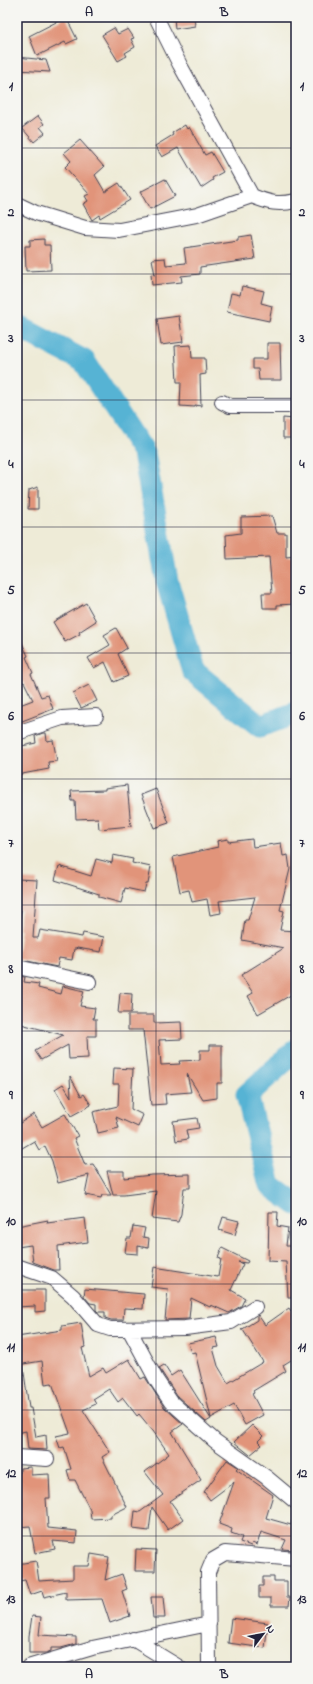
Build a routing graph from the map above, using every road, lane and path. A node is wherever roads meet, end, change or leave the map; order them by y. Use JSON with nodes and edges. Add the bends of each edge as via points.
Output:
{"nodes":[{"id":1,"x":156,"y":17,"type":"edge"},
{"id":2,"x":252,"y":196,"type":"junction"},
{"id":3,"x":296,"y":201,"type":"edge"},
{"id":4,"x":17,"y":204,"type":"edge"},
{"id":5,"x":222,"y":402,"type":"dead end"},
{"id":6,"x":296,"y":406,"type":"edge"},
{"id":7,"x":96,"y":716,"type":"dead end"},
{"id":8,"x":17,"y":733,"type":"edge"},
{"id":9,"x":17,"y":967,"type":"edge"},
{"id":10,"x":89,"y":982,"type":"dead end"},
{"id":11,"x":17,"y":1266,"type":"edge"},
{"id":12,"x":255,"y":1307,"type":"dead end"},
{"id":13,"x":129,"y":1329,"type":"junction"},
{"id":14,"x":17,"y":1457,"type":"edge"},
{"id":15,"x":47,"y":1459,"type":"dead end"},
{"id":16,"x":296,"y":1502,"type":"edge"},
{"id":17,"x":296,"y":1559,"type":"edge"},
{"id":18,"x":209,"y":1624,"type":"junction"},
{"id":19,"x":133,"y":1639,"type":"junction"},
{"id":20,"x":28,"y":1667,"type":"edge"},
{"id":21,"x":178,"y":1667,"type":"edge"},
{"id":22,"x":209,"y":1667,"type":"edge"}],
"edges":[{"from":1,"to":2,"type":"street"},
{"from":2,"to":3,"type":"street","via":[[281,204]]},
{"from":2,"to":4,"type":"street","via":[[197,215],[119,230],[85,228],[36,213]]},
{"from":5,"to":6,"type":"street","via":[[230,406]]},
{"from":7,"to":8,"type":"street","via":[[62,718]]},
{"from":9,"to":10,"type":"street"},
{"from":11,"to":13,"type":"street","via":[[52,1278],[74,1296],[101,1327]]},
{"from":12,"to":13,"type":"street","via":[[231,1322],[185,1328]]},
{"from":13,"to":16,"type":"street","via":[[171,1402],[215,1441]]},
{"from":14,"to":15,"type":"street"},
{"from":17,"to":18,"type":"street","via":[[225,1553],[218,1556],[213,1560],[208,1572]]},
{"from":18,"to":19,"type":"street"},
{"from":18,"to":22,"type":"street"},
{"from":19,"to":20,"type":"street"},
{"from":19,"to":21,"type":"street"}]}
